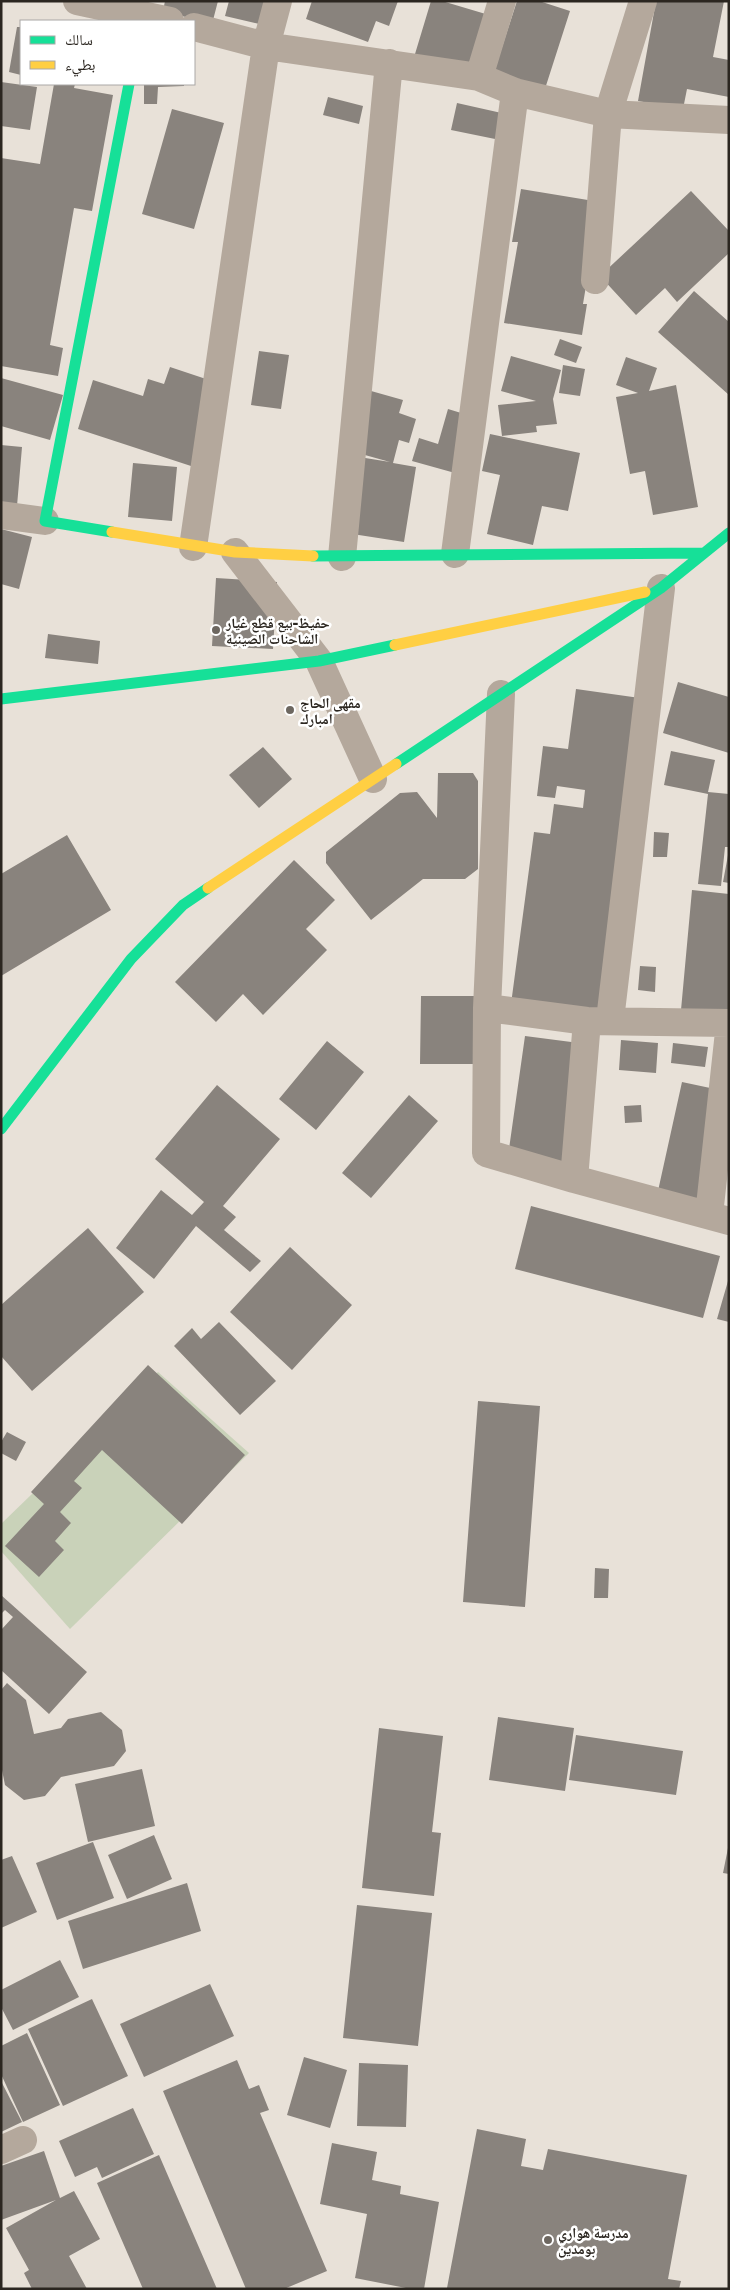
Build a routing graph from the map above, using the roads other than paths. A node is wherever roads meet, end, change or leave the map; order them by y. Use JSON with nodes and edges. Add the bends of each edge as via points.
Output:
{"nodes":[{"id":1,"x":77,"y":1,"type":"edge"},
{"id":2,"x":278,"y":1,"type":"edge"},
{"id":3,"x":502,"y":1,"type":"edge"},
{"id":4,"x":643,"y":1,"type":"edge"},
{"id":5,"x":143,"y":12,"type":"edge"},
{"id":6,"x":167,"y":20,"type":"edge"},
{"id":7,"x":195,"y":27,"type":"edge"},
{"id":8,"x":266,"y":46,"type":"junction"},
{"id":9,"x":389,"y":63,"type":"junction"},
{"id":10,"x":479,"y":77,"type":"junction"},
{"id":11,"x":129,"y":85,"type":"edge"},
{"id":12,"x":515,"y":92,"type":"junction"},
{"id":13,"x":608,"y":114,"type":"junction"},
{"id":14,"x":729,"y":120,"type":"edge"},
{"id":15,"x":595,"y":280,"type":"dead end"},
{"id":16,"x":1,"y":515,"type":"edge"},
{"id":17,"x":45,"y":521,"type":"junction"},
{"id":18,"x":729,"y":533,"type":"edge"},
{"id":19,"x":193,"y":547,"type":"junction"},
{"id":20,"x":235,"y":552,"type":"junction"},
{"id":21,"x":704,"y":553,"type":"junction"},
{"id":22,"x":455,"y":554,"type":"junction"},
{"id":23,"x":342,"y":557,"type":"junction"},
{"id":24,"x":661,"y":588,"type":"junction"},
{"id":25,"x":319,"y":661,"type":"junction"},
{"id":26,"x":501,"y":694,"type":"junction"},
{"id":27,"x":1,"y":699,"type":"edge"},
{"id":28,"x":372,"y":779,"type":"junction"},
{"id":29,"x":487,"y":1008,"type":"junction"},
{"id":30,"x":598,"y":1020,"type":"junction"},
{"id":31,"x":729,"y":1023,"type":"edge"},
{"id":32,"x":729,"y":1032,"type":"edge"},
{"id":33,"x":1,"y":1129,"type":"edge"},
{"id":34,"x":574,"y":1179,"type":"junction"},
{"id":35,"x":719,"y":1218,"type":"edge"}],
"edges":[{"from":1,"to":5,"type":"street"},
{"from":2,"to":8,"type":"street"},
{"from":3,"to":10,"type":"street"},
{"from":4,"to":13,"type":"street"},
{"from":5,"to":6,"type":"street"},
{"from":7,"to":8,"type":"street"},
{"from":8,"to":9,"type":"street"},
{"from":8,"to":19,"type":"street"},
{"from":9,"to":10,"type":"street"},
{"from":9,"to":23,"type":"street"},
{"from":10,"to":12,"type":"street"},
{"from":11,"to":17,"type":"street"},
{"from":12,"to":13,"type":"street"},
{"from":12,"to":22,"type":"street"},
{"from":13,"to":14,"type":"street"},
{"from":13,"to":15,"type":"street"},
{"from":16,"to":17,"type":"street"},
{"from":17,"to":19,"type":"street"},
{"from":18,"to":21,"type":"street"},
{"from":19,"to":20,"type":"street"},
{"from":20,"to":23,"type":"street"},
{"from":20,"to":25,"type":"street"},
{"from":21,"to":22,"type":"street"},
{"from":21,"to":24,"type":"street"},
{"from":22,"to":23,"type":"street"},
{"from":24,"to":25,"type":"street"},
{"from":24,"to":26,"type":"street"},
{"from":24,"to":30,"type":"street"},
{"from":25,"to":27,"type":"street"},
{"from":25,"to":28,"type":"street"},
{"from":26,"to":28,"type":"street"},
{"from":26,"to":29,"type":"street"},
{"from":28,"to":33,"type":"street","via":[[183,905],[131,959]]},
{"from":29,"to":30,"type":"street"},
{"from":29,"to":34,"type":"street","via":[[486,1153]]},
{"from":30,"to":31,"type":"street"},
{"from":30,"to":34,"type":"street"},
{"from":32,"to":35,"type":"street"},
{"from":34,"to":35,"type":"street"}]}
